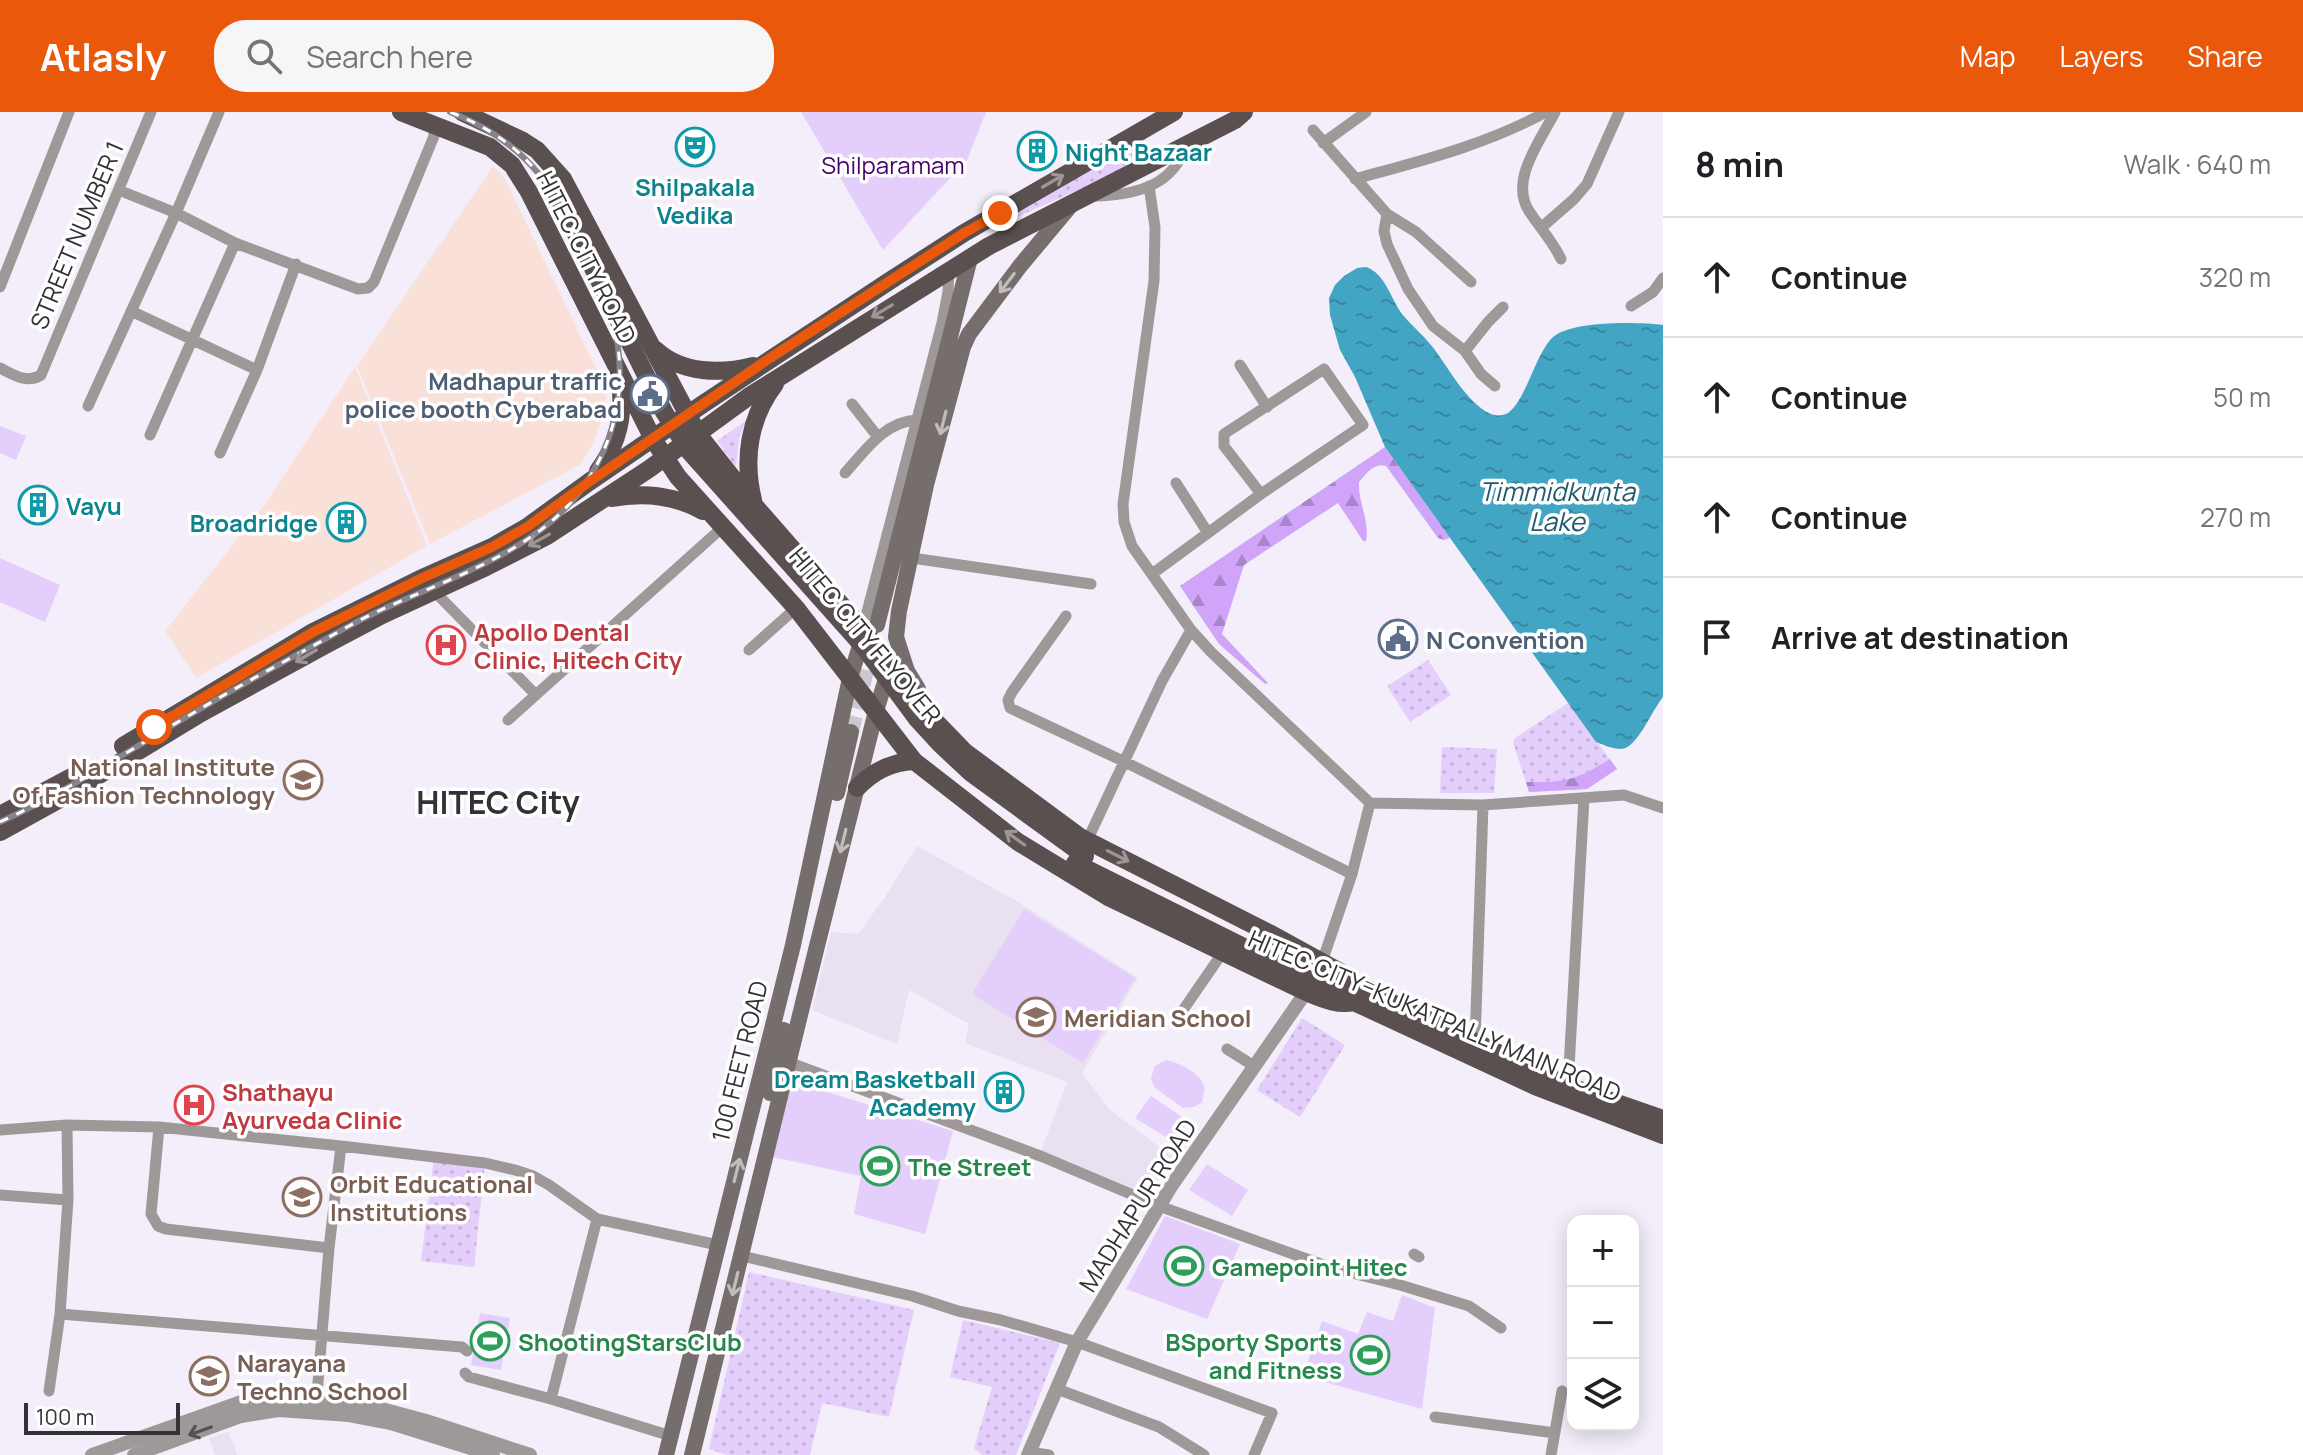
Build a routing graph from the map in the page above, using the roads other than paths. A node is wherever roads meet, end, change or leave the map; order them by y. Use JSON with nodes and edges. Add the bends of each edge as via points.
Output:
{"nodes":[{"id":1,"x":69,"y":112,"type":"edge"},
{"id":2,"x":151,"y":112,"type":"edge"},
{"id":3,"x":219,"y":112,"type":"edge"},
{"id":4,"x":401,"y":112,"type":"edge"},
{"id":5,"x":462,"y":112,"type":"edge"},
{"id":6,"x":1174,"y":112,"type":"edge"},
{"id":7,"x":1244,"y":112,"type":"edge"},
{"id":8,"x":1366,"y":112,"type":"edge"},
{"id":9,"x":1546,"y":112,"type":"edge"},
{"id":10,"x":1555,"y":112,"type":"edge"},
{"id":11,"x":1619,"y":112,"type":"edge"},
{"id":12,"x":434,"y":124,"type":"junction"},
{"id":13,"x":1148,"y":126,"type":"junction"},
{"id":14,"x":1313,"y":130,"type":"dead end"},
{"id":15,"x":495,"y":139,"type":"junction"},
{"id":16,"x":1192,"y":143,"type":"junction"},
{"id":17,"x":1323,"y":143,"type":"junction"},
{"id":18,"x":1160,"y":160,"type":"junction"},
{"id":19,"x":1355,"y":179,"type":"junction"},
{"id":20,"x":1149,"y":186,"type":"junction"},
{"id":21,"x":126,"y":193,"type":"dead end"},
{"id":22,"x":1082,"y":198,"type":"junction"},
{"id":23,"x":176,"y":213,"type":"junction"},
{"id":24,"x":1387,"y":214,"type":"junction"},
{"id":25,"x":1542,"y":227,"type":"junction"},
{"id":26,"x":235,"y":243,"type":"junction"},
{"id":27,"x":970,"y":258,"type":"junction"},
{"id":28,"x":1561,"y":259,"type":"dead end"},
{"id":29,"x":296,"y":264,"type":"junction"},
{"id":30,"x":949,"y":270,"type":"junction"},
{"id":31,"x":1663,"y":278,"type":"edge"},
{"id":32,"x":1471,"y":282,"type":"dead end"},
{"id":33,"x":0,"y":287,"type":"edge"},
{"id":34,"x":1631,"y":306,"type":"dead end"},
{"id":35,"x":1503,"y":307,"type":"dead end"},
{"id":36,"x":131,"y":311,"type":"junction"},
{"id":37,"x":638,"y":318,"type":"junction"},
{"id":38,"x":193,"y":339,"type":"junction"},
{"id":39,"x":604,"y":340,"type":"junction"},
{"id":40,"x":653,"y":347,"type":"junction"},
{"id":41,"x":1465,"y":351,"type":"junction"},
{"id":42,"x":770,"y":358,"type":"junction"},
{"id":43,"x":1240,"y":365,"type":"dead end"},
{"id":44,"x":617,"y":367,"type":"junction"},
{"id":45,"x":0,"y":368,"type":"edge"},
{"id":46,"x":257,"y":370,"type":"junction"},
{"id":47,"x":782,"y":376,"type":"junction"},
{"id":48,"x":1495,"y":386,"type":"dead end"},
{"id":49,"x":852,"y":404,"type":"dead end"},
{"id":50,"x":88,"y":406,"type":"dead end"},
{"id":51,"x":1267,"y":407,"type":"junction"},
{"id":52,"x":687,"y":415,"type":"junction"},
{"id":53,"x":916,"y":420,"type":"junction"},
{"id":54,"x":698,"y":434,"type":"junction"},
{"id":55,"x":150,"y":435,"type":"dead end"},
{"id":56,"x":878,"y":437,"type":"junction"},
{"id":57,"x":653,"y":439,"type":"junction"},
{"id":58,"x":220,"y":453,"type":"dead end"},
{"id":59,"x":665,"y":458,"type":"junction"},
{"id":60,"x":845,"y":473,"type":"dead end"},
{"id":61,"x":589,"y":482,"type":"junction"},
{"id":62,"x":1176,"y":483,"type":"dead end"},
{"id":63,"x":1261,"y":494,"type":"junction"},
{"id":64,"x":605,"y":500,"type":"junction"},
{"id":65,"x":754,"y":505,"type":"junction"},
{"id":66,"x":724,"y":526,"type":"junction"},
{"id":67,"x":1208,"y":533,"type":"junction"},
{"id":68,"x":912,"y":558,"type":"junction"},
{"id":69,"x":1152,"y":574,"type":"junction"},
{"id":70,"x":1091,"y":584,"type":"dead end"},
{"id":71,"x":433,"y":590,"type":"junction"},
{"id":72,"x":796,"y":608,"type":"junction"},
{"id":73,"x":1066,"y":616,"type":"dead end"},
{"id":74,"x":869,"y":624,"type":"junction"},
{"id":75,"x":1191,"y":630,"type":"junction"},
{"id":76,"x":749,"y":650,"type":"dead end"},
{"id":77,"x":891,"y":663,"type":"junction"},
{"id":78,"x":850,"y":678,"type":"junction"},
{"id":79,"x":536,"y":695,"type":"junction"},
{"id":80,"x":876,"y":711,"type":"junction"},
{"id":81,"x":508,"y":720,"type":"dead end"},
{"id":82,"x":934,"y":720,"type":"junction"},
{"id":83,"x":851,"y":732,"type":"tunnel mouth"},
{"id":84,"x":914,"y":761,"type":"junction"},
{"id":85,"x":1123,"y":761,"type":"junction"},
{"id":86,"x":857,"y":788,"type":"junction"},
{"id":87,"x":1584,"y":798,"type":"junction"},
{"id":88,"x":1370,"y":803,"type":"junction"},
{"id":89,"x":1483,"y":805,"type":"junction"},
{"id":90,"x":1663,"y":808,"type":"edge"},
{"id":91,"x":0,"y":815,"type":"edge"},
{"id":92,"x":0,"y":832,"type":"edge"},
{"id":93,"x":1087,"y":841,"type":"junction"},
{"id":94,"x":1352,"y":874,"type":"junction"},
{"id":95,"x":1223,"y":952,"type":"junction"},
{"id":96,"x":1322,"y":962,"type":"junction"},
{"id":97,"x":1306,"y":992,"type":"junction"},
{"id":98,"x":1355,"y":994,"type":"junction"},
{"id":99,"x":1181,"y":1013,"type":"dead end"},
{"id":100,"x":1475,"y":1043,"type":"junction"},
{"id":101,"x":1227,"y":1049,"type":"dead end"},
{"id":102,"x":788,"y":1062,"type":"junction"},
{"id":103,"x":1254,"y":1066,"type":"junction"},
{"id":104,"x":1568,"y":1086,"type":"junction"},
{"id":105,"x":1663,"y":1119,"type":"edge"},
{"id":106,"x":67,"y":1125,"type":"junction"},
{"id":107,"x":159,"y":1127,"type":"junction"},
{"id":108,"x":0,"y":1130,"type":"edge"},
{"id":109,"x":1663,"y":1135,"type":"edge"},
{"id":110,"x":341,"y":1146,"type":"junction"},
{"id":111,"x":758,"y":1189,"type":"junction"},
{"id":112,"x":0,"y":1195,"type":"edge"},
{"id":113,"x":68,"y":1200,"type":"junction"},
{"id":114,"x":1159,"y":1206,"type":"junction"},
{"id":115,"x":597,"y":1219,"type":"junction"},
{"id":116,"x":718,"y":1245,"type":"junction"},
{"id":117,"x":329,"y":1248,"type":"junction"},
{"id":118,"x":742,"y":1256,"type":"junction"},
{"id":119,"x":60,"y":1314,"type":"junction"},
{"id":120,"x":1501,"y":1328,"type":"dead end"},
{"id":121,"x":323,"y":1335,"type":"junction"},
{"id":122,"x":1077,"y":1342,"type":"junction"},
{"id":123,"x":467,"y":1351,"type":"dead end"},
{"id":124,"x":689,"y":1362,"type":"junction"},
{"id":125,"x":714,"y":1368,"type":"junction"},
{"id":126,"x":465,"y":1373,"type":"dead end"},
{"id":127,"x":1057,"y":1389,"type":"junction"},
{"id":128,"x":49,"y":1391,"type":"dead end"},
{"id":129,"x":1562,"y":1391,"type":"dead end"},
{"id":130,"x":551,"y":1399,"type":"junction"},
{"id":131,"x":316,"y":1405,"type":"junction"},
{"id":132,"x":1435,"y":1417,"type":"dead end"},
{"id":133,"x":1555,"y":1433,"type":"junction"},
{"id":134,"x":671,"y":1436,"type":"junction"},
{"id":135,"x":697,"y":1454,"type":"edge"},
{"id":136,"x":1028,"y":1454,"type":"edge"},
{"id":137,"x":92,"y":1455,"type":"edge"},
{"id":138,"x":134,"y":1455,"type":"edge"},
{"id":139,"x":493,"y":1455,"type":"edge"},
{"id":140,"x":530,"y":1455,"type":"edge"},
{"id":141,"x":666,"y":1455,"type":"edge"},
{"id":142,"x":1049,"y":1455,"type":"edge"},
{"id":143,"x":1204,"y":1455,"type":"edge"},
{"id":144,"x":1254,"y":1455,"type":"edge"},
{"id":145,"x":1551,"y":1455,"type":"edge"}],
"edges":[{"from":1,"to":33,"type":"street"},
{"from":2,"to":45,"type":"street","name":"STREET NUMBER 1","via":[[41,375],[25,380]]},
{"from":3,"to":23,"type":"street"},
{"from":4,"to":12,"type":"main road","name":"HITEC CITY ROAD"},
{"from":5,"to":15,"type":"main road","name":"HITEC CITY ROAD"},
{"from":6,"to":13,"type":"main road"},
{"from":7,"to":16,"type":"main road"},
{"from":8,"to":17,"type":"street"},
{"from":9,"to":19,"type":"street","via":[[1486,140]]},
{"from":10,"to":25,"type":"street","via":[[1522,188],[1528,210]]},
{"from":11,"to":25,"type":"street","via":[[1587,184]]},
{"from":12,"to":15,"type":"main road","name":"HITEC CITY ROAD"},
{"from":12,"to":29,"type":"street","via":[[434,136],[374,282],[358,289]]},
{"from":13,"to":18,"type":"main road"},
{"from":42,"to":13,"type":"main road","one_way":true,"via":[[964,233]]},
{"from":14,"to":17,"type":"street"},
{"from":15,"to":37,"type":"main road","name":"HITEC CITY ROAD","via":[[523,141],[563,179]]},
{"from":15,"to":39,"type":"main road","name":"HITEC CITY ROAD","via":[[529,192]]},
{"from":15,"to":98,"type":"main road","name":"HITEC CITY FLYOVER","bridge":true,"via":[[526,151],[689,451],[863,646],[917,719],[971,773],[1085,856],[1191,915]]},
{"from":16,"to":18,"type":"main road"},
{"from":16,"to":20,"type":"street","via":[[1166,177]]},
{"from":17,"to":19,"type":"street"},
{"from":18,"to":22,"type":"main road"},
{"from":19,"to":24,"type":"street"},
{"from":20,"to":22,"type":"street"},
{"from":20,"to":69,"type":"street","via":[[1154,281],[1123,504],[1132,546]]},
{"from":21,"to":23,"type":"street"},
{"from":22,"to":27,"type":"main road"},
{"from":22,"to":68,"type":"main road","name":"HITEC CITY–KUKATPALLY MAIN ROAD","one_way":true,"via":[[1020,266],[969,334],[926,485]]},
{"from":23,"to":26,"type":"street"},
{"from":23,"to":36,"type":"street"},
{"from":24,"to":32,"type":"street","via":[[1416,232]]},
{"from":24,"to":41,"type":"street","via":[[1387,244],[1408,289],[1433,326]]},
{"from":25,"to":28,"type":"street"},
{"from":26,"to":29,"type":"street"},
{"from":26,"to":38,"type":"street"},
{"from":27,"to":30,"type":"main road"},
{"from":27,"to":74,"type":"main road","name":"100 FEET ROAD"},
{"from":29,"to":46,"type":"street"},
{"from":30,"to":47,"type":"main road","one_way":true},
{"from":30,"to":53,"type":"street","via":[[942,323]]},
{"from":31,"to":34,"type":"street"},
{"from":35,"to":41,"type":"street"},
{"from":36,"to":38,"type":"street"},
{"from":36,"to":50,"type":"street"},
{"from":37,"to":39,"type":"main road","via":[[626,336]]},
{"from":37,"to":40,"type":"main road","name":"HITEC CITY ROAD"},
{"from":38,"to":46,"type":"street"},
{"from":38,"to":55,"type":"street"},
{"from":39,"to":44,"type":"main road","name":"HITEC CITY ROAD"},
{"from":40,"to":42,"type":"main road","via":[[670,361],[711,371]]},
{"from":40,"to":52,"type":"main road","name":"HITEC CITY ROAD"},
{"from":41,"to":48,"type":"street"},
{"from":42,"to":52,"type":"main road"},
{"from":43,"to":51,"type":"street"},
{"from":44,"to":57,"type":"main road","name":"HITEC CITY ROAD"},
{"from":44,"to":61,"type":"main road","via":[[620,429]]},
{"from":46,"to":58,"type":"street"},
{"from":47,"to":54,"type":"main road"},
{"from":47,"to":65,"type":"main road","via":[[752,430],[747,472]]},
{"from":49,"to":56,"type":"street"},
{"from":51,"to":63,"type":"street","via":[[1224,434],[1223,441]]},
{"from":51,"to":63,"type":"street","via":[[1324,369],[1363,425]]},
{"from":52,"to":54,"type":"main road","name":"HITEC CITY ROAD"},
{"from":52,"to":57,"type":"main road"},
{"from":53,"to":56,"type":"street","via":[[895,424]]},
{"from":53,"to":74,"type":"street"},
{"from":54,"to":59,"type":"main road"},
{"from":54,"to":65,"type":"main road","name":"HITEC CITY ROAD"},
{"from":56,"to":60,"type":"street"},
{"from":57,"to":59,"type":"main road","name":"HITEC CITY ROAD"},
{"from":57,"to":61,"type":"main road"},
{"from":59,"to":64,"type":"main road"},
{"from":59,"to":66,"type":"main road","name":"HITEC CITY–KUKATPALLY MAIN ROAD"},
{"from":61,"to":91,"type":"main road","via":[[512,536],[313,632],[78,775]]},
{"from":62,"to":67,"type":"street"},
{"from":63,"to":67,"type":"street"},
{"from":64,"to":66,"type":"main road","via":[[663,496],[701,510]]},
{"from":64,"to":71,"type":"main road","one_way":true,"via":[[526,547]]},
{"from":65,"to":74,"type":"main road","name":"HITEC CITY–KUKATPALLY MAIN ROAD"},
{"from":66,"to":72,"type":"main road","name":"HITEC CITY–KUKATPALLY MAIN ROAD"},
{"from":66,"to":79,"type":"street"},
{"from":67,"to":69,"type":"street"},
{"from":68,"to":70,"type":"street"},
{"from":68,"to":82,"type":"main road","name":"HITEC CITY–KUKATPALLY MAIN ROAD","via":[[896,637],[907,671]]},
{"from":69,"to":75,"type":"street"},
{"from":71,"to":79,"type":"street"},
{"from":71,"to":92,"type":"main road","one_way":true,"via":[[201,713]]},
{"from":72,"to":76,"type":"street"},
{"from":72,"to":78,"type":"main road","name":"HITEC CITY–KUKATPALLY MAIN ROAD"},
{"from":73,"to":85,"type":"street","via":[[1012,692],[1010,708]]},
{"from":74,"to":77,"type":"main road","name":"HITEC CITY–KUKATPALLY MAIN ROAD"},
{"from":74,"to":78,"type":"main road","name":"100 FEET ROAD"},
{"from":75,"to":85,"type":"street"},
{"from":75,"to":88,"type":"street"},
{"from":77,"to":80,"type":"main road","name":"100 FEET ROAD"},
{"from":77,"to":82,"type":"main road","name":"HITEC CITY–KUKATPALLY MAIN ROAD"},
{"from":78,"to":80,"type":"main road","name":"HITEC CITY–KUKATPALLY MAIN ROAD"},
{"from":116,"to":78,"type":"main road","name":"100 FEET ROAD","one_way":true,"via":[[793,945]]},
{"from":79,"to":81,"type":"street"},
{"from":80,"to":84,"type":"main road","name":"HITEC CITY–KUKATPALLY MAIN ROAD"},
{"from":80,"to":86,"type":"main road","name":"100 FEET ROAD"},
{"from":82,"to":93,"type":"main road","name":"HITEC CITY–KUKATPALLY MAIN ROAD","via":[[965,752]]},
{"from":83,"to":111,"type":"main road","via":[[771,1083]]},
{"from":84,"to":86,"type":"main road","via":[[884,767]]},
{"from":95,"to":84,"type":"main road","name":"HITEC CITY–KUKATPALLY MAIN ROAD","one_way":true,"via":[[1110,898],[1018,842]]},
{"from":85,"to":93,"type":"street"},
{"from":85,"to":94,"type":"street"},
{"from":86,"to":102,"type":"main road","name":"100 FEET ROAD","one_way":true},
{"from":87,"to":89,"type":"street"},
{"from":87,"to":90,"type":"street","via":[[1624,795]]},
{"from":87,"to":104,"type":"street"},
{"from":88,"to":89,"type":"street"},
{"from":88,"to":94,"type":"street"},
{"from":89,"to":100,"type":"street"},
{"from":93,"to":96,"type":"main road","name":"HITEC CITY–KUKATPALLY MAIN ROAD","one_way":true},
{"from":94,"to":96,"type":"street"},
{"from":95,"to":97,"type":"main road","name":"HITEC CITY–KUKATPALLY MAIN ROAD"},
{"from":95,"to":99,"type":"street"},
{"from":96,"to":98,"type":"main road","name":"HITEC CITY–KUKATPALLY MAIN ROAD","via":[[1340,972]]},
{"from":97,"to":98,"type":"main road","name":"HITEC CITY–KUKATPALLY MAIN ROAD","via":[[1346,1004]]},
{"from":97,"to":103,"type":"street","name":"MADHAPUR ROAD"},
{"from":98,"to":100,"type":"main road","name":"HITEC CITY–KUKATPALLY MAIN ROAD"},
{"from":98,"to":109,"type":"main road","name":"HITEC CITY–KUKATPALLY MAIN ROAD","via":[[1535,1086]]},
{"from":100,"to":104,"type":"main road","name":"HITEC CITY–KUKATPALLY MAIN ROAD"},
{"from":101,"to":103,"type":"street"},
{"from":102,"to":111,"type":"main road","name":"100 FEET ROAD"},
{"from":102,"to":114,"type":"street"},
{"from":103,"to":114,"type":"street","name":"MADHAPUR ROAD"},
{"from":104,"to":105,"type":"main road","name":"HITEC CITY–KUKATPALLY MAIN ROAD"},
{"from":106,"to":107,"type":"street"},
{"from":106,"to":108,"type":"street"},
{"from":106,"to":113,"type":"street"},
{"from":107,"to":110,"type":"street"},
{"from":107,"to":117,"type":"street","via":[[151,1214],[158,1226]]},
{"from":110,"to":115,"type":"street","via":[[515,1170],[549,1185]]},
{"from":110,"to":117,"type":"street"},
{"from":111,"to":118,"type":"main road","name":"100 FEET ROAD"},
{"from":112,"to":113,"type":"street"},
{"from":113,"to":119,"type":"street"},
{"from":114,"to":120,"type":"street","via":[[1332,1268],[1469,1306]]},
{"from":114,"to":122,"type":"street","name":"MADHAPUR ROAD"},
{"from":115,"to":116,"type":"street"},
{"from":115,"to":130,"type":"street"},
{"from":116,"to":124,"type":"main road","name":"100 FEET ROAD"},
{"from":117,"to":121,"type":"street"},
{"from":118,"to":122,"type":"street"},
{"from":118,"to":125,"type":"main road","name":"100 FEET ROAD","one_way":true},
{"from":119,"to":121,"type":"street"},
{"from":119,"to":128,"type":"street"},
{"from":121,"to":123,"type":"street"},
{"from":121,"to":131,"type":"street"},
{"from":122,"to":127,"type":"street","name":"MADHAPUR ROAD"},
{"from":122,"to":144,"type":"street","via":[[1272,1413]]},
{"from":124,"to":125,"type":"main road"},
{"from":124,"to":134,"type":"main road","name":"100 FEET ROAD"},
{"from":125,"to":135,"type":"main road","name":"100 FEET ROAD"},
{"from":126,"to":130,"type":"street"},
{"from":127,"to":136,"type":"street","name":"MADHAPUR ROAD"},
{"from":127,"to":143,"type":"street","via":[[1159,1427]]},
{"from":129,"to":133,"type":"street"},
{"from":130,"to":134,"type":"street"},
{"from":131,"to":137,"type":"street","via":[[267,1397],[241,1402]]},
{"from":131,"to":138,"type":"street","one_way":true,"via":[[259,1411]]},
{"from":131,"to":139,"type":"street"},
{"from":131,"to":140,"type":"street","via":[[396,1413]]},
{"from":132,"to":133,"type":"street"},
{"from":133,"to":145,"type":"street"},
{"from":134,"to":141,"type":"main road","name":"100 FEET ROAD"},
{"from":136,"to":142,"type":"street"}]}
